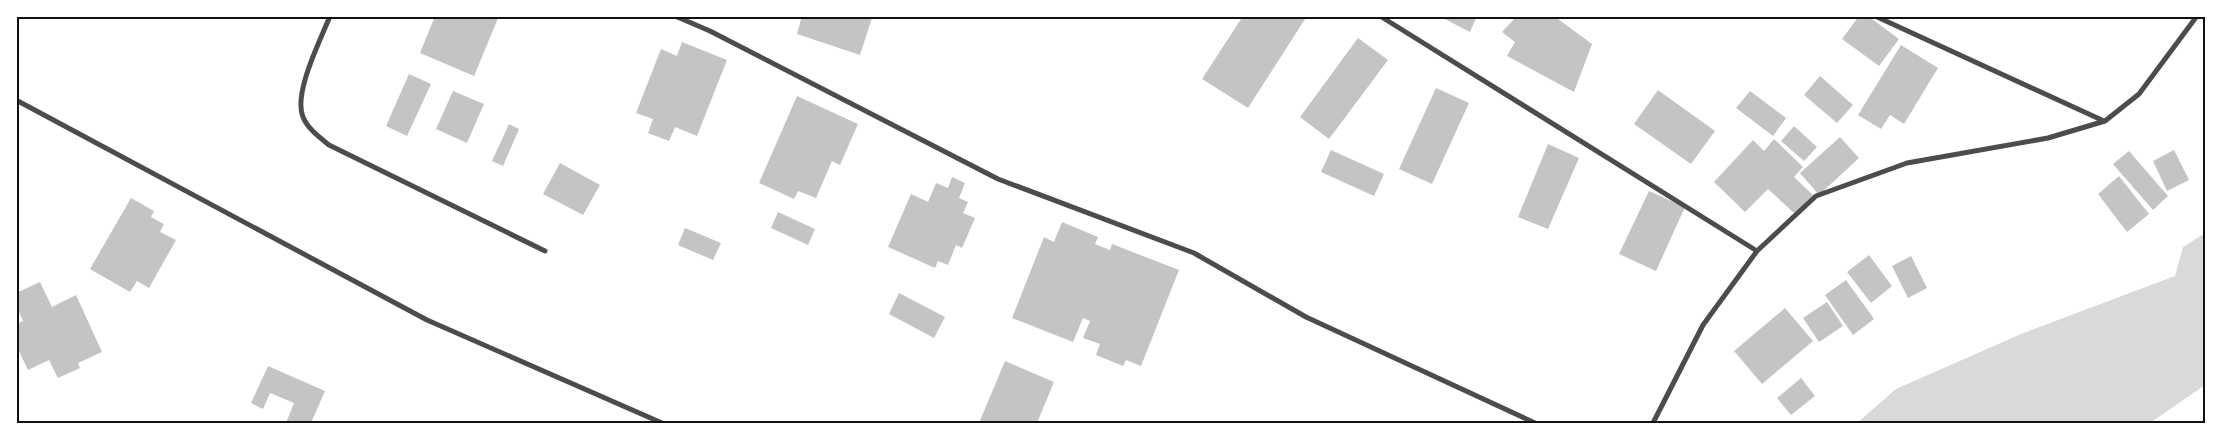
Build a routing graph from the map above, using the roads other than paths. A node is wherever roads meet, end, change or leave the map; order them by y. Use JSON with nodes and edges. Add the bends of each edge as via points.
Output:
{"nodes":[{"id":1,"x":330,"y":16,"type":"edge"},
{"id":2,"x":675,"y":16,"type":"edge"},
{"id":3,"x":1380,"y":16,"type":"edge"},
{"id":4,"x":1875,"y":16,"type":"edge"},
{"id":5,"x":2197,"y":16,"type":"edge"},
{"id":6,"x":16,"y":100,"type":"edge"},
{"id":7,"x":2105,"y":121,"type":"junction"},
{"id":8,"x":545,"y":251,"type":"dead end"},
{"id":9,"x":1758,"y":251,"type":"junction"},
{"id":10,"x":662,"y":423,"type":"edge"},
{"id":11,"x":1535,"y":423,"type":"edge"},
{"id":12,"x":1653,"y":423,"type":"edge"}],
"edges":[{"from":1,"to":8,"type":"street","via":[[310,64],[301,97],[302,116],[313,132],[329,145]]},
{"from":2,"to":11,"type":"street","via":[[998,179],[1194,253],[1306,317]]},
{"from":3,"to":9,"type":"street"},
{"from":4,"to":7,"type":"street"},
{"from":5,"to":7,"type":"street","via":[[2139,94]]},
{"from":6,"to":10,"type":"street","via":[[427,320]]},
{"from":7,"to":9,"type":"street","via":[[2048,138],[1907,163],[1816,196]]},
{"from":9,"to":12,"type":"street","via":[[1703,325]]}]}
